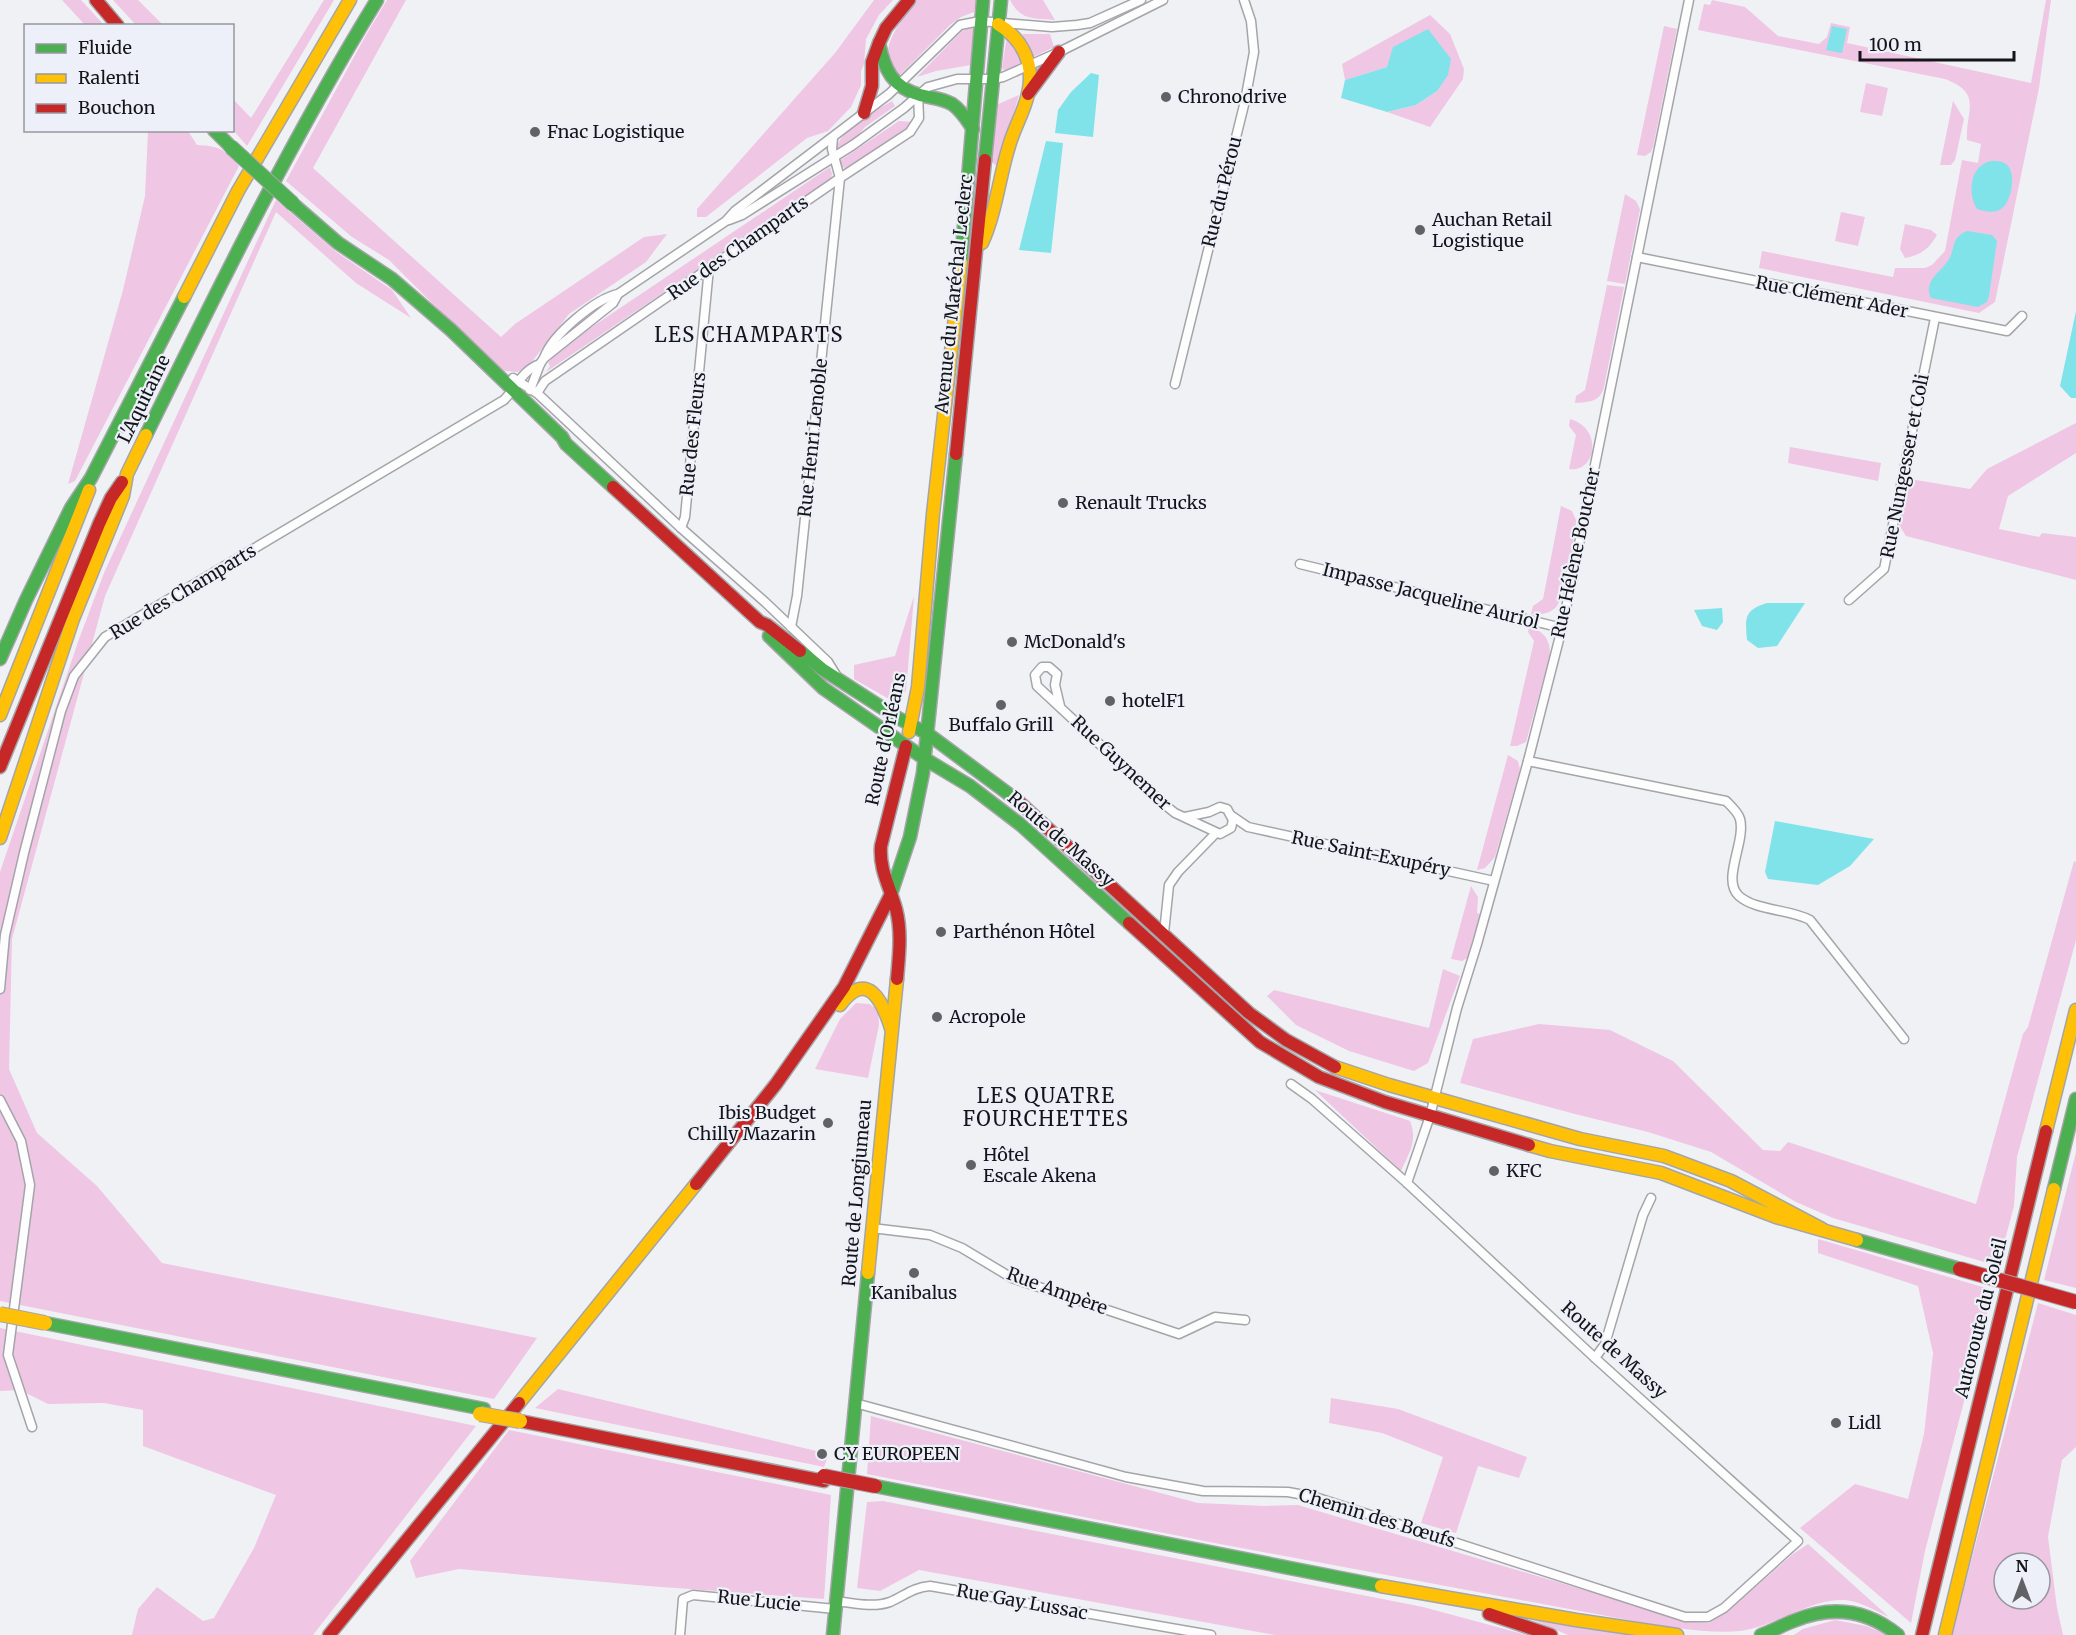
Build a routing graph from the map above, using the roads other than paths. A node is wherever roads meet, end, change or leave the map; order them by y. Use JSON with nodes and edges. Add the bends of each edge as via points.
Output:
{"nodes":[{"id":1,"x":96,"y":0,"type":"edge"},
{"id":2,"x":350,"y":0,"type":"edge"},
{"id":3,"x":377,"y":0,"type":"edge"},
{"id":4,"x":909,"y":0,"type":"edge"},
{"id":5,"x":983,"y":0,"type":"edge"},
{"id":6,"x":1001,"y":0,"type":"edge"},
{"id":7,"x":1141,"y":0,"type":"edge"},
{"id":8,"x":1163,"y":0,"type":"edge"},
{"id":9,"x":1244,"y":0,"type":"edge"},
{"id":10,"x":1689,"y":0,"type":"edge"},
{"id":11,"x":980,"y":21,"type":"junction"},
{"id":12,"x":116,"y":24,"type":"edge"},
{"id":13,"x":998,"y":24,"type":"junction"},
{"id":14,"x":879,"y":44,"type":"junction"},
{"id":15,"x":1059,"y":52,"type":"junction"},
{"id":16,"x":1030,"y":66,"type":"junction"},
{"id":17,"x":975,"y":78,"type":"junction"},
{"id":18,"x":993,"y":79,"type":"junction"},
{"id":19,"x":900,"y":85,"type":"junction"},
{"id":20,"x":1028,"y":93,"type":"junction"},
{"id":21,"x":918,"y":94,"type":"junction"},
{"id":22,"x":864,"y":113,"type":"junction"},
{"id":23,"x":973,"y":129,"type":"junction"},
{"id":24,"x":216,"y":132,"type":"edge"},
{"id":25,"x":833,"y":138,"type":"junction"},
{"id":26,"x":833,"y":158,"type":"junction"},
{"id":27,"x":840,"y":178,"type":"junction"},
{"id":28,"x":726,"y":221,"type":"junction"},
{"id":29,"x":977,"y":256,"type":"junction"},
{"id":30,"x":1637,"y":257,"type":"junction"},
{"id":31,"x":709,"y":268,"type":"junction"},
{"id":32,"x":2022,"y":316,"type":"dead end"},
{"id":33,"x":1935,"y":318,"type":"junction"},
{"id":34,"x":442,"y":324,"type":"junction"},
{"id":35,"x":542,"y":361,"type":"junction"},
{"id":36,"x":1175,"y":384,"type":"dead end"},
{"id":37,"x":512,"y":389,"type":"junction"},
{"id":38,"x":533,"y":390,"type":"junction"},
{"id":39,"x":531,"y":407,"type":"junction"},
{"id":40,"x":567,"y":444,"type":"junction"},
{"id":41,"x":127,"y":474,"type":"junction"},
{"id":42,"x":91,"y":478,"type":"junction"},
{"id":43,"x":681,"y":528,"type":"junction"},
{"id":44,"x":1300,"y":564,"type":"dead end"},
{"id":45,"x":926,"y":587,"type":"joint"},
{"id":46,"x":942,"y":591,"type":"joint"},
{"id":47,"x":1849,"y":600,"type":"dead end"},
{"id":48,"x":760,"y":622,"type":"junction"},
{"id":49,"x":791,"y":627,"type":"junction"},
{"id":50,"x":1562,"y":628,"type":"junction"},
{"id":51,"x":0,"y":659,"type":"edge"},
{"id":52,"x":838,"y":678,"type":"junction"},
{"id":53,"x":1056,"y":685,"type":"junction"},
{"id":54,"x":1040,"y":688,"type":"junction"},
{"id":55,"x":1060,"y":706,"type":"junction"},
{"id":56,"x":0,"y":715,"type":"edge"},
{"id":57,"x":910,"y":724,"type":"junction"},
{"id":58,"x":928,"y":734,"type":"junction"},
{"id":59,"x":906,"y":746,"type":"junction"},
{"id":60,"x":925,"y":759,"type":"junction"},
{"id":61,"x":1528,"y":761,"type":"junction"},
{"id":62,"x":0,"y":767,"type":"edge"},
{"id":63,"x":1209,"y":812,"type":"junction"},
{"id":64,"x":1232,"y":816,"type":"junction"},
{"id":65,"x":1185,"y":817,"type":"junction"},
{"id":66,"x":1248,"y":827,"type":"junction"},
{"id":67,"x":1213,"y":831,"type":"junction"},
{"id":68,"x":1228,"y":831,"type":"junction"},
{"id":69,"x":0,"y":838,"type":"edge"},
{"id":70,"x":1494,"y":881,"type":"junction"},
{"id":71,"x":891,"y":894,"type":"junction"},
{"id":72,"x":1164,"y":933,"type":"junction"},
{"id":73,"x":0,"y":989,"type":"edge"},
{"id":74,"x":2076,"y":1010,"type":"edge"},
{"id":75,"x":827,"y":1012,"type":"junction"},
{"id":76,"x":891,"y":1028,"type":"junction"},
{"id":77,"x":1904,"y":1039,"type":"dead end"},
{"id":78,"x":1291,"y":1084,"type":"dead end"},
{"id":79,"x":1434,"y":1098,"type":"junction"},
{"id":80,"x":2076,"y":1099,"type":"edge"},
{"id":81,"x":0,"y":1100,"type":"edge"},
{"id":82,"x":1430,"y":1116,"type":"junction"},
{"id":83,"x":1407,"y":1183,"type":"junction"},
{"id":84,"x":1651,"y":1198,"type":"dead end"},
{"id":85,"x":872,"y":1227,"type":"junction"},
{"id":86,"x":1822,"y":1229,"type":"junction"},
{"id":87,"x":2076,"y":1302,"type":"edge"},
{"id":88,"x":0,"y":1314,"type":"edge"},
{"id":89,"x":0,"y":1319,"type":"edge"},
{"id":90,"x":1245,"y":1320,"type":"dead end"},
{"id":91,"x":44,"y":1325,"type":"junction"},
{"id":92,"x":1595,"y":1358,"type":"junction"},
{"id":93,"x":855,"y":1403,"type":"junction"},
{"id":94,"x":32,"y":1427,"type":"dead end"},
{"id":95,"x":874,"y":1489,"type":"junction"},
{"id":96,"x":1798,"y":1541,"type":"joint"},
{"id":97,"x":836,"y":1605,"type":"junction"},
{"id":98,"x":1773,"y":1633,"type":"edge"},
{"id":99,"x":1896,"y":1633,"type":"edge"},
{"id":100,"x":329,"y":1635,"type":"edge"},
{"id":101,"x":680,"y":1635,"type":"edge"},
{"id":102,"x":833,"y":1635,"type":"edge"},
{"id":103,"x":1211,"y":1635,"type":"edge"},
{"id":104,"x":1551,"y":1635,"type":"edge"},
{"id":105,"x":1677,"y":1635,"type":"edge"},
{"id":106,"x":1761,"y":1635,"type":"edge"},
{"id":107,"x":1922,"y":1635,"type":"edge"},
{"id":108,"x":1945,"y":1635,"type":"edge"}],
"edges":[{"from":1,"to":12,"type":"main road"},
{"from":2,"to":42,"type":"main road","name":"L'Aquitaine","via":[[238,191]]},
{"from":3,"to":41,"type":"main road","name":"L'Aquitaine","via":[[261,202]]},
{"from":4,"to":14,"type":"main road","via":[[886,28]]},
{"from":5,"to":11,"type":"main road","name":"Avenue du Maréchal Leclerc"},
{"from":6,"to":13,"type":"main road","name":"Avenue du Maréchal Leclerc"},
{"from":7,"to":13,"type":"street","via":[[1083,24]]},
{"from":8,"to":15,"type":"street"},
{"from":9,"to":36,"type":"street","name":"Rue du Pérou","via":[[1254,52]]},
{"from":10,"to":30,"type":"street","name":"Rue Hélène Boucher"},
{"from":11,"to":13,"type":"street"},
{"from":11,"to":17,"type":"main road","name":"Avenue du Maréchal Leclerc"},
{"from":11,"to":19,"type":"street","name":"Rue des Champarts","via":[[955,29]]},
{"from":13,"to":16,"type":"main road","via":[[1017,37]]},
{"from":13,"to":18,"type":"main road","name":"Avenue du Maréchal Leclerc"},
{"from":14,"to":19,"type":"main road","via":[[884,70]]},
{"from":14,"to":22,"type":"main road","via":[[872,62],[872,86]]},
{"from":15,"to":16,"type":"street"},
{"from":15,"to":20,"type":"main road"},
{"from":16,"to":18,"type":"street"},
{"from":16,"to":20,"type":"main road"},
{"from":17,"to":18,"type":"street"},
{"from":17,"to":21,"type":"street","name":"Rue des Champarts","via":[[942,82]]},
{"from":17,"to":23,"type":"main road","name":"Avenue du Maréchal Leclerc"},
{"from":18,"to":29,"type":"main road","name":"Avenue du Maréchal Leclerc"},
{"from":19,"to":21,"type":"main road"},
{"from":19,"to":22,"type":"street","name":"Rue des Champarts"},
{"from":20,"to":29,"type":"main road"},
{"from":21,"to":23,"type":"main road","via":[[938,97],[956,107]]},
{"from":21,"to":26,"type":"street","name":"Rue des Champarts"},
{"from":21,"to":27,"type":"street","name":"Rue des Champarts","via":[[919,118],[910,132]]},
{"from":22,"to":25,"type":"street","name":"Rue des Champarts"},
{"from":23,"to":45,"type":"main road","name":"Avenue du Maréchal Leclerc"},
{"from":24,"to":34,"type":"main road","bridge":true,"via":[[338,243],[392,279]]},
{"from":25,"to":26,"type":"street"},
{"from":25,"to":28,"type":"street","name":"Rue des Champarts"},
{"from":26,"to":27,"type":"street"},
{"from":26,"to":28,"type":"street","name":"Rue des Champarts"},
{"from":27,"to":31,"type":"street","name":"Rue des Champarts"},
{"from":27,"to":49,"type":"street","name":"Rue Henri Lenoble"},
{"from":28,"to":35,"type":"street","name":"Rue des Champarts","via":[[573,322]]},
{"from":29,"to":46,"type":"main road","name":"Avenue du Maréchal Leclerc"},
{"from":30,"to":33,"type":"street","name":"Rue Clément Ader"},
{"from":30,"to":50,"type":"street","name":"Rue Hélène Boucher"},
{"from":31,"to":38,"type":"street","name":"Rue des Champarts"},
{"from":31,"to":43,"type":"street","name":"Rue des Fleurs"},
{"from":32,"to":33,"type":"street","name":"Rue Clément Ader","via":[[2007,331]]},
{"from":33,"to":47,"type":"street","name":"Rue Nungesser et Coli","via":[[1884,569]]},
{"from":34,"to":37,"type":"main road"},
{"from":34,"to":37,"type":"main road","via":[[447,335]]},
{"from":35,"to":37,"type":"street","name":"Rue des Champarts"},
{"from":35,"to":38,"type":"street","name":"Rue des Champarts"},
{"from":37,"to":38,"type":"street","name":"Route de Massy"},
{"from":37,"to":39,"type":"main road"},
{"from":37,"to":40,"type":"main road","via":[[558,441]]},
{"from":37,"to":73,"type":"street","name":"Rue des Champarts","via":[[504,400],[105,637],[74,676],[61,711],[5,935]]},
{"from":38,"to":39,"type":"street","name":"Rue des Champarts"},
{"from":38,"to":43,"type":"street","name":"Route de Massy"},
{"from":39,"to":40,"type":"main road"},
{"from":40,"to":48,"type":"main road"},
{"from":41,"to":62,"type":"main road","via":[[99,524]]},
{"from":41,"to":69,"type":"main road","name":"L'Aquitaine","via":[[123,496],[73,619]]},
{"from":42,"to":51,"type":"main road","name":"L'Aquitaine","via":[[71,508]]},
{"from":42,"to":56,"type":"main road"},
{"from":43,"to":49,"type":"street","name":"Route de Massy"},
{"from":44,"to":50,"type":"street","name":"Impasse Jacqueline Auriol"},
{"from":45,"to":57,"type":"main road","name":"Route d'Orléans","via":[[918,687]]},
{"from":46,"to":58,"type":"main road","name":"Route d'Orléans"},
{"from":48,"to":52,"type":"main road","name":"Route de Massy"},
{"from":48,"to":59,"type":"main road","name":"Route de Massy","via":[[769,636],[823,688]]},
{"from":49,"to":52,"type":"street","name":"Route de Massy","via":[[828,662]]},
{"from":50,"to":61,"type":"street","name":"Rue Hélène Boucher"},
{"from":52,"to":57,"type":"main road","name":"Route de Massy"},
{"from":53,"to":54,"type":"street"},
{"from":53,"to":54,"type":"street","name":"Rue Guynemer","via":[[1057,674],[1045,666],[1035,675]]},
{"from":53,"to":55,"type":"street","name":"Rue Guynemer"},
{"from":54,"to":55,"type":"street","name":"Rue Guynemer"},
{"from":55,"to":65,"type":"street","name":"Rue Guynemer","via":[[1165,805]]},
{"from":57,"to":58,"type":"main road","name":"Route de Massy"},
{"from":57,"to":59,"type":"main road","name":"Route d'Orléans"},
{"from":58,"to":60,"type":"main road","name":"Route d'Orléans"},
{"from":58,"to":72,"type":"main road","name":"Route de Massy","via":[[1006,790]]},
{"from":59,"to":60,"type":"main road","name":"Route de Massy"},
{"from":59,"to":71,"type":"main road","name":"Route d'Orléans","via":[[879,858]]},
{"from":60,"to":71,"type":"main road","via":[[901,874]]},
{"from":60,"to":82,"type":"main road","name":"Route de Massy","via":[[970,786],[1021,825],[1260,1042],[1319,1077]]},
{"from":61,"to":70,"type":"street","name":"Rue Hélène Boucher"},
{"from":61,"to":77,"type":"street","via":[[1726,801],[1740,817],[1742,833],[1732,875],[1738,896],[1810,920]]},
{"from":63,"to":64,"type":"street","via":[[1220,807]]},
{"from":63,"to":65,"type":"street","name":"Rue Guynemer"},
{"from":63,"to":67,"type":"street","via":[[1207,822]]},
{"from":64,"to":66,"type":"street","name":"Rue Saint-Exupéry"},
{"from":64,"to":68,"type":"street","via":[[1233,824]]},
{"from":65,"to":67,"type":"street","name":"Rue Guynemer"},
{"from":66,"to":68,"type":"street","name":"Rue Saint-Exupéry"},
{"from":66,"to":70,"type":"street","name":"Rue Saint-Exupéry"},
{"from":67,"to":68,"type":"street"},
{"from":67,"to":72,"type":"street","via":[[1169,885]]},
{"from":70,"to":79,"type":"street","name":"Rue Hélène Boucher"},
{"from":71,"to":75,"type":"main road","via":[[844,987]]},
{"from":71,"to":76,"type":"main road","name":"Route de Longjumeau","via":[[899,928]]},
{"from":72,"to":79,"type":"main road","name":"Route de Massy","via":[[1249,1012],[1286,1040],[1333,1066]]},
{"from":74,"to":107,"type":"main road","name":"Autoroute du Soleil"},
{"from":75,"to":76,"type":"main road","via":[[839,1007],[849,992],[867,989],[880,998]]},
{"from":75,"to":100,"type":"main road","via":[[776,1084]]},
{"from":76,"to":85,"type":"main road","name":"Route de Longjumeau"},
{"from":78,"to":83,"type":"street","name":"Route de Massy"},
{"from":79,"to":82,"type":"street"},
{"from":79,"to":86,"type":"main road","name":"Route de Massy","via":[[1580,1139],[1664,1156],[1731,1181]]},
{"from":80,"to":108,"type":"main road"},
{"from":81,"to":94,"type":"street","via":[[21,1141],[30,1185],[8,1355]]},
{"from":82,"to":83,"type":"street"},
{"from":82,"to":86,"type":"main road","name":"Route de Massy","via":[[1550,1151],[1686,1180],[1776,1217]]},
{"from":83,"to":92,"type":"street","name":"Route de Massy"},
{"from":84,"to":92,"type":"street","via":[[1605,1344]]},
{"from":85,"to":90,"type":"street","name":"Rue Ampère","via":[[930,1234],[1012,1278],[1179,1334],[1215,1317]]},
{"from":85,"to":93,"type":"main road","name":"Route de Longjumeau"},
{"from":86,"to":87,"type":"main road","name":"Route de Massy","bridge":true},
{"from":88,"to":91,"type":"main road","bridge":true},
{"from":89,"to":91,"type":"main road"},
{"from":91,"to":95,"type":"main road","bridge":true},
{"from":92,"to":96,"type":"street","name":"Route de Massy"},
{"from":93,"to":96,"type":"street","name":"Chemin des Bœufs","via":[[1126,1477],[1203,1491],[1288,1492],[1315,1497],[1685,1617],[1708,1617],[1724,1608]]},
{"from":93,"to":97,"type":"main road","name":"Route de Longjumeau"},
{"from":95,"to":104,"type":"main road","via":[[1435,1602]]},
{"from":95,"to":105,"type":"main road","via":[[1436,1596]]},
{"from":97,"to":101,"type":"street","name":"Rue Lucie","via":[[693,1595],[683,1599]]},
{"from":97,"to":102,"type":"main road","name":"Route de Longjumeau"},
{"from":97,"to":103,"type":"street","name":"Rue Gay Lussac","via":[[889,1602],[919,1587],[930,1586]]},
{"from":98,"to":99,"type":"main road","via":[[1796,1619],[1839,1610],[1864,1614]]},
{"from":98,"to":106,"type":"main road"}]}
